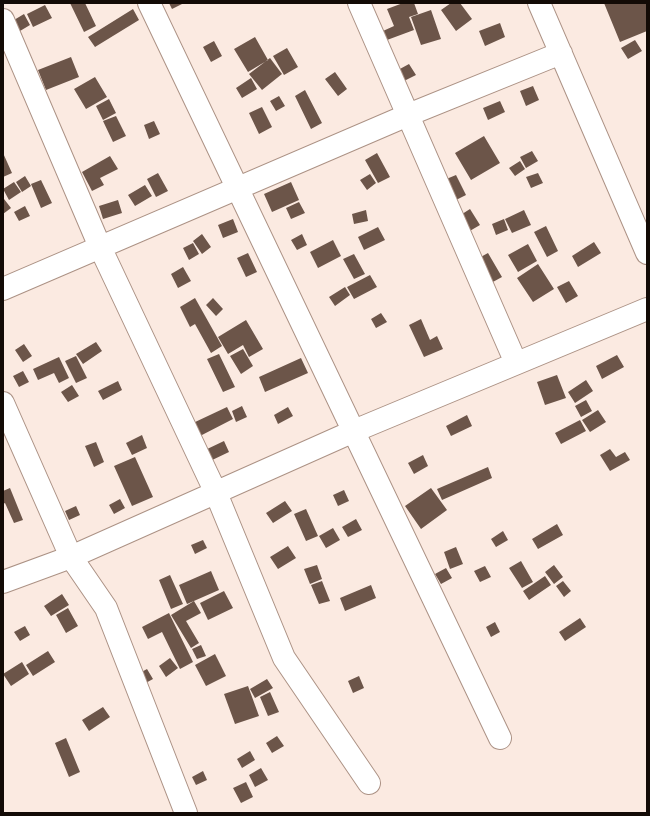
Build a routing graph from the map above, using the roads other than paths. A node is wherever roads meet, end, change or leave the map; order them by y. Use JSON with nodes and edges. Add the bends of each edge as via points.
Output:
{"nodes":[{"id":1,"x":149,"y":3,"type":"edge"},
{"id":2,"x":359,"y":3,"type":"edge"},
{"id":3,"x":539,"y":3,"type":"edge"},
{"id":4,"x":3,"y":20,"type":"edge"},
{"id":5,"x":561,"y":53,"type":"junction"},
{"id":6,"x":408,"y":115,"type":"junction"},
{"id":7,"x":238,"y":188,"type":"junction"},
{"id":8,"x":100,"y":247,"type":"junction"},
{"id":9,"x":647,"y":253,"type":"edge"},
{"id":10,"x":3,"y":289,"type":"edge"},
{"id":11,"x":647,"y":309,"type":"edge"},
{"id":12,"x":516,"y":363,"type":"junction"},
{"id":13,"x":3,"y":403,"type":"edge"},
{"id":14,"x":354,"y":431,"type":"junction"},
{"id":15,"x":216,"y":493,"type":"junction"},
{"id":16,"x":71,"y":557,"type":"junction"},
{"id":17,"x":3,"y":582,"type":"edge"},
{"id":18,"x":500,"y":738,"type":"dead end"},
{"id":19,"x":369,"y":783,"type":"dead end"},
{"id":20,"x":186,"y":813,"type":"edge"}],
"edges":[{"from":1,"to":7,"type":"street"},
{"from":2,"to":6,"type":"street"},
{"from":3,"to":5,"type":"street"},
{"from":4,"to":8,"type":"street"},
{"from":5,"to":6,"type":"street"},
{"from":5,"to":9,"type":"street"},
{"from":6,"to":7,"type":"street"},
{"from":6,"to":12,"type":"street"},
{"from":7,"to":8,"type":"street"},
{"from":7,"to":14,"type":"street"},
{"from":8,"to":10,"type":"street"},
{"from":8,"to":15,"type":"street"},
{"from":11,"to":12,"type":"street"},
{"from":12,"to":14,"type":"street"},
{"from":13,"to":16,"type":"street"},
{"from":14,"to":15,"type":"street"},
{"from":14,"to":18,"type":"street"},
{"from":15,"to":16,"type":"street"},
{"from":15,"to":19,"type":"street","via":[[284,658]]},
{"from":16,"to":17,"type":"street"},
{"from":16,"to":20,"type":"street","via":[[106,608]]}]}
